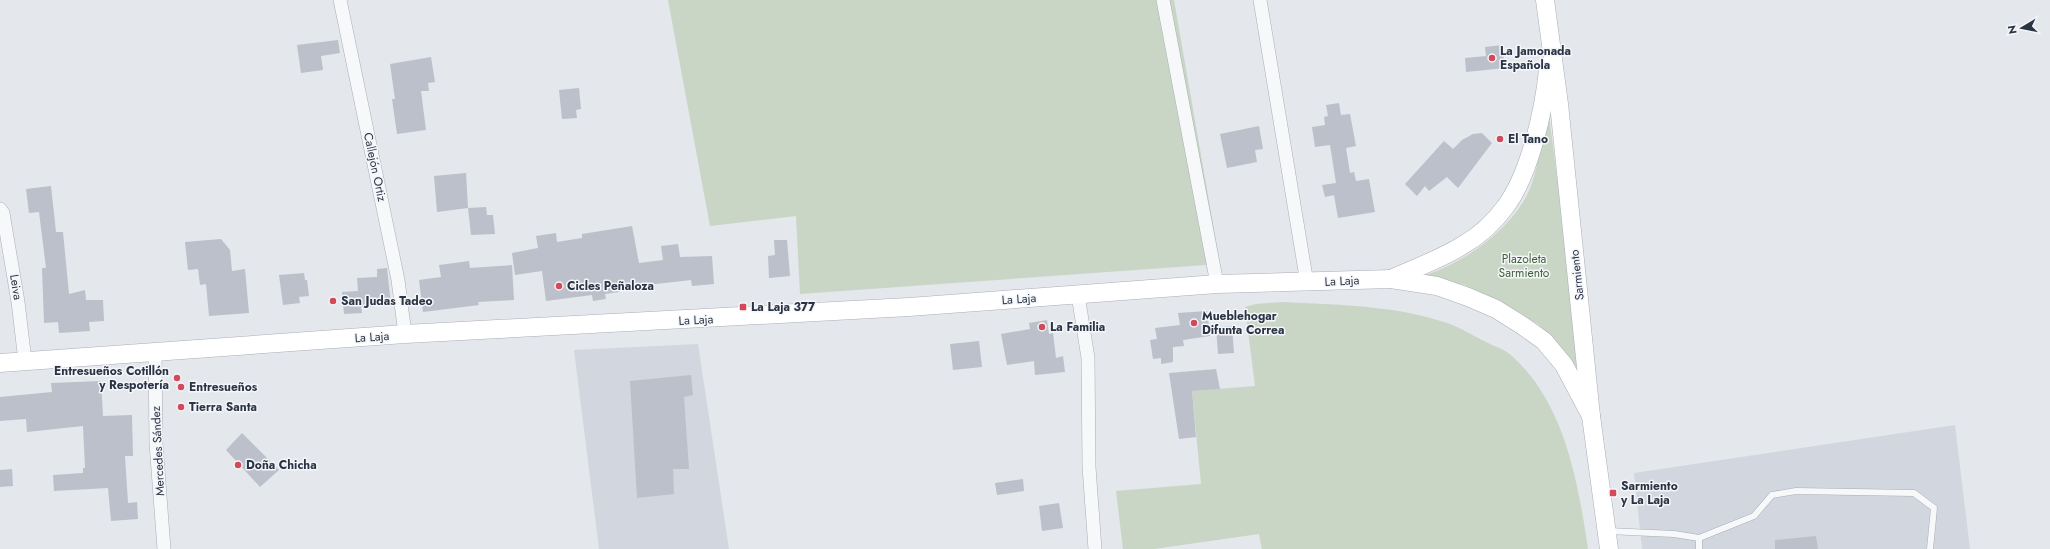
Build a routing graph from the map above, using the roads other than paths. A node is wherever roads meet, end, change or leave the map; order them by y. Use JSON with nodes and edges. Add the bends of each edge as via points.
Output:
{"nodes":[{"id":1,"x":340,"y":0,"type":"edge"},
{"id":2,"x":1163,"y":0,"type":"edge"},
{"id":3,"x":1260,"y":0,"type":"edge"},
{"id":4,"x":1545,"y":0,"type":"edge"},
{"id":5,"x":1551,"y":43,"type":"junction"},
{"id":6,"x":1,"y":211,"type":"edge"},
{"id":7,"x":1391,"y":279,"type":"junction"},
{"id":8,"x":1307,"y":283,"type":"junction"},
{"id":9,"x":1217,"y":284,"type":"junction"},
{"id":10,"x":1078,"y":295,"type":"junction"},
{"id":11,"x":405,"y":334,"type":"junction"},
{"id":12,"x":155,"y":353,"type":"junction"},
{"id":13,"x":25,"y":361,"type":"junction"},
{"id":14,"x":0,"y":362,"type":"edge"},
{"id":15,"x":1591,"y":416,"type":"junction"},
{"id":16,"x":1606,"y":531,"type":"junction"},
{"id":17,"x":1699,"y":538,"type":"junction"},
{"id":18,"x":164,"y":549,"type":"edge"},
{"id":19,"x":1095,"y":549,"type":"edge"},
{"id":20,"x":1609,"y":549,"type":"edge"},
{"id":21,"x":1699,"y":549,"type":"edge"},
{"id":22,"x":1930,"y":549,"type":"edge"}],
"edges":[{"from":1,"to":11,"type":"street","name":"Callejón Ortiz","via":[[398,280]]},
{"from":2,"to":9,"type":"street"},
{"from":3,"to":8,"type":"street"},
{"from":4,"to":5,"type":"main road","name":"Sarmiento"},
{"from":5,"to":7,"type":"main road","name":"La Laja","via":[[1545,99],[1519,182],[1506,206],[1485,229],[1463,245]]},
{"from":5,"to":15,"type":"main road","name":"Sarmiento"},
{"from":6,"to":13,"type":"street","name":"Leiva","via":[[18,302]]},
{"from":7,"to":8,"type":"main road","name":"La Laja"},
{"from":7,"to":15,"type":"main road","name":"La Laja","via":[[1438,286],[1468,297],[1496,309],[1544,341],[1564,365]]},
{"from":8,"to":9,"type":"main road","name":"La Laja"},
{"from":9,"to":10,"type":"main road","name":"La Laja"},
{"from":10,"to":11,"type":"main road","name":"La Laja","via":[[731,318]]},
{"from":10,"to":19,"type":"street","via":[[1088,358],[1089,467]]},
{"from":11,"to":12,"type":"main road","name":"La Laja"},
{"from":12,"to":13,"type":"main road","name":"La Laja"},
{"from":12,"to":18,"type":"street","name":"Mercedes Sández","via":[[156,443]]},
{"from":13,"to":14,"type":"main road","name":"La Laja"},
{"from":15,"to":16,"type":"main road","name":"Sarmiento"},
{"from":16,"to":17,"type":"lane","via":[[1674,534]]},
{"from":16,"to":20,"type":"main road","name":"Sarmiento"},
{"from":17,"to":21,"type":"lane"},
{"from":17,"to":22,"type":"lane","via":[[1754,516],[1772,495],[1796,491],[1914,493],[1934,508]]}]}
